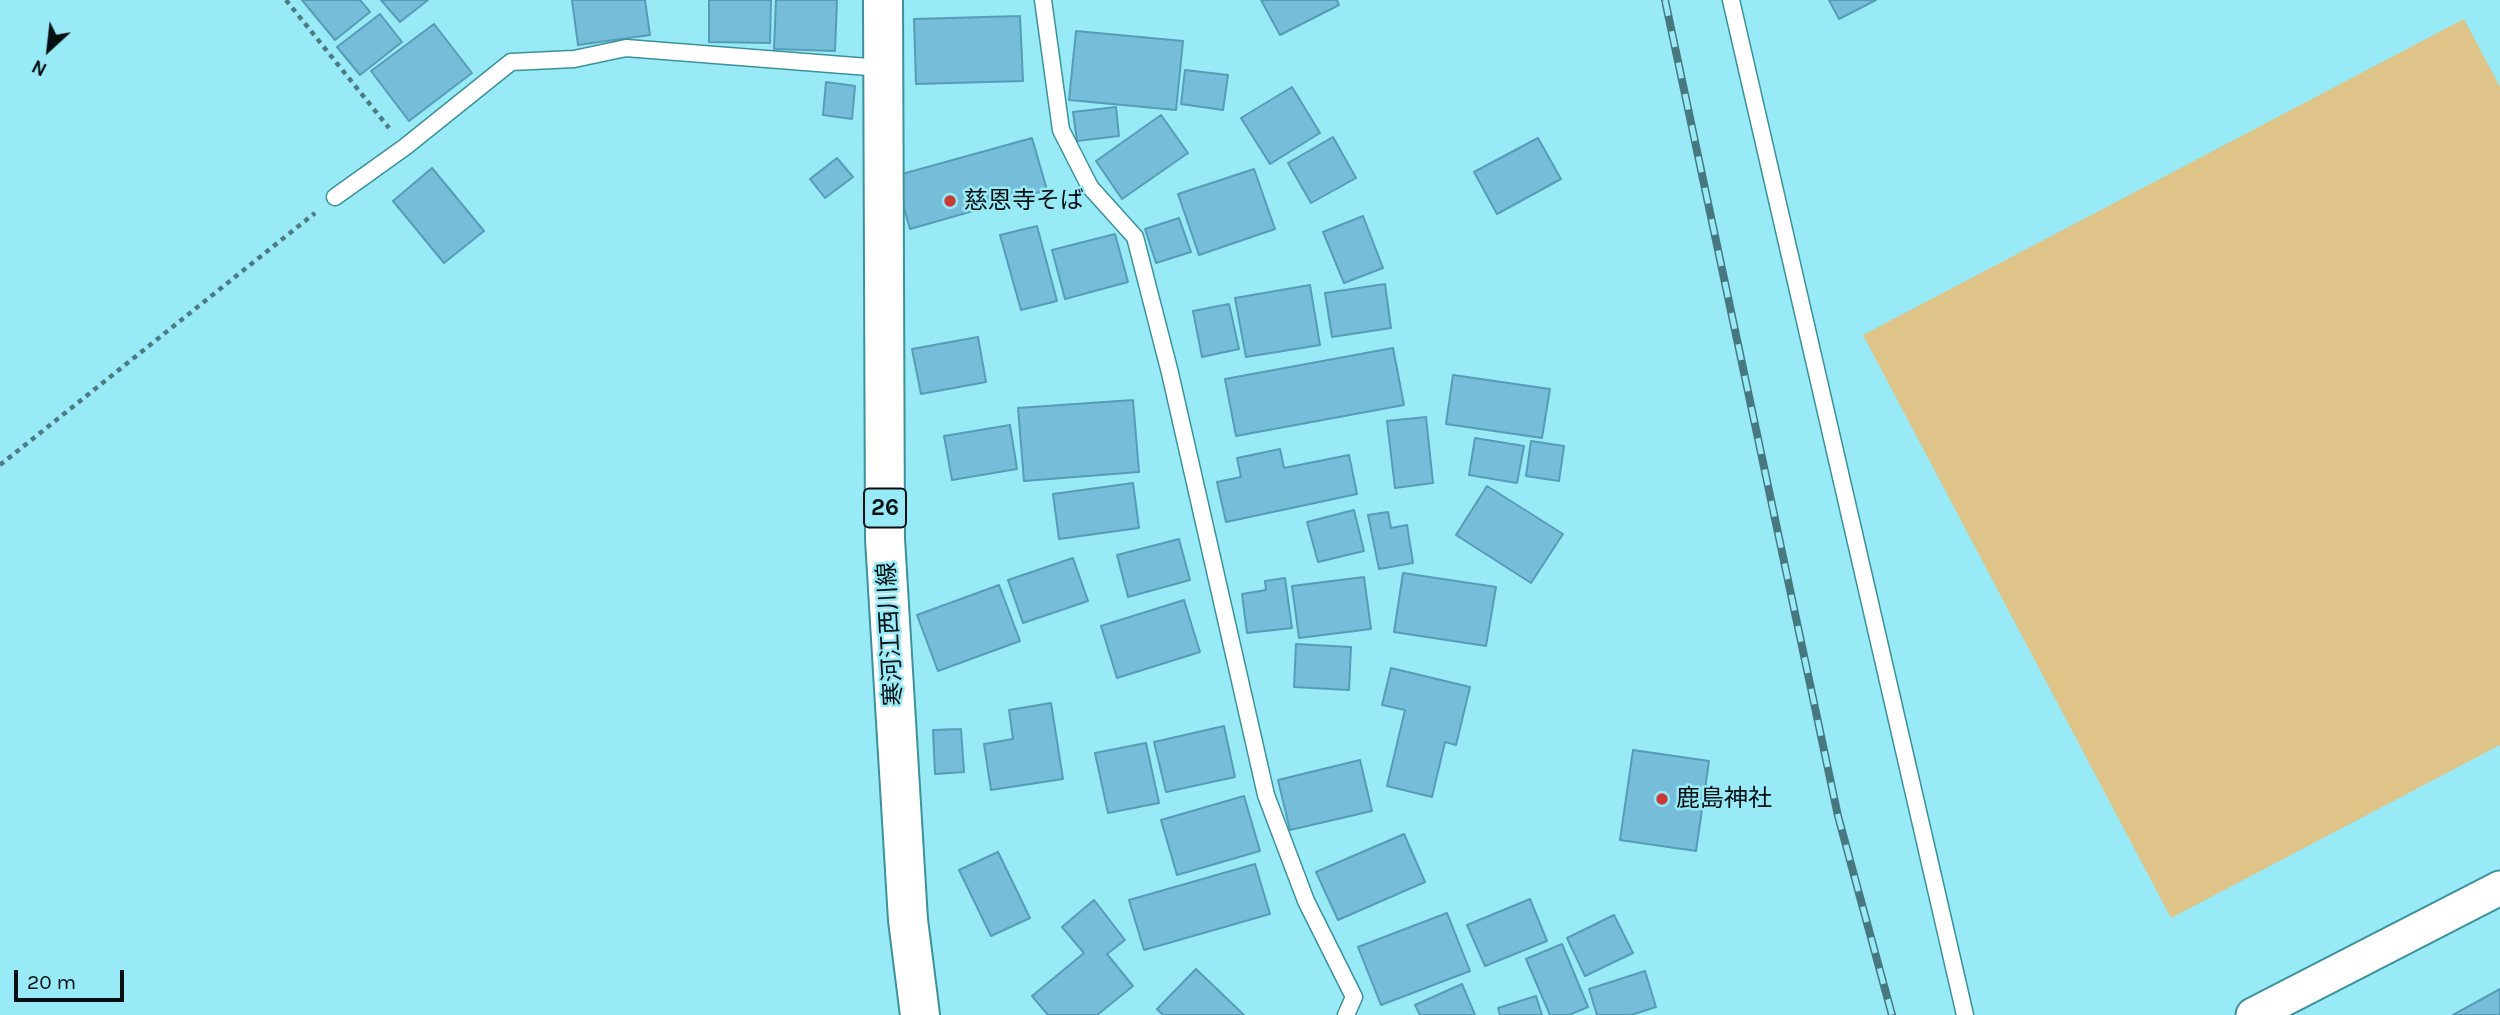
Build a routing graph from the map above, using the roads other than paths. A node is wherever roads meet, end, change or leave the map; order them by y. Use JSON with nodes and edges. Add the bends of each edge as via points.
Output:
{"nodes":[{"id":1,"x":883,"y":0,"type":"edge"},
{"id":2,"x":1044,"y":0,"type":"edge"},
{"id":3,"x":1731,"y":0,"type":"edge"},
{"id":4,"x":881,"y":68,"type":"junction"},
{"id":5,"x":335,"y":197,"type":"road end"},
{"id":6,"x":2500,"y":888,"type":"edge"},
{"id":7,"x":920,"y":1015,"type":"edge"},
{"id":8,"x":1346,"y":1015,"type":"edge"},
{"id":9,"x":1965,"y":1015,"type":"edge"},
{"id":10,"x":2253,"y":1015,"type":"edge"}],
"edges":[{"from":1,"to":4,"type":"main road","name":"寒河江西川線","number":"26"},
{"from":2,"to":8,"type":"lane","via":[[1061,130],[1090,187],[1135,237],[1266,795],[1306,901],[1354,997]]},
{"from":3,"to":9,"type":"lane"},
{"from":4,"to":5,"type":"lane","via":[[626,48],[574,59],[511,62]]},
{"from":4,"to":7,"type":"main road","name":"寒河江西川線","number":"26","via":[[885,539],[908,920]]},
{"from":6,"to":10,"type":"street"}]}
